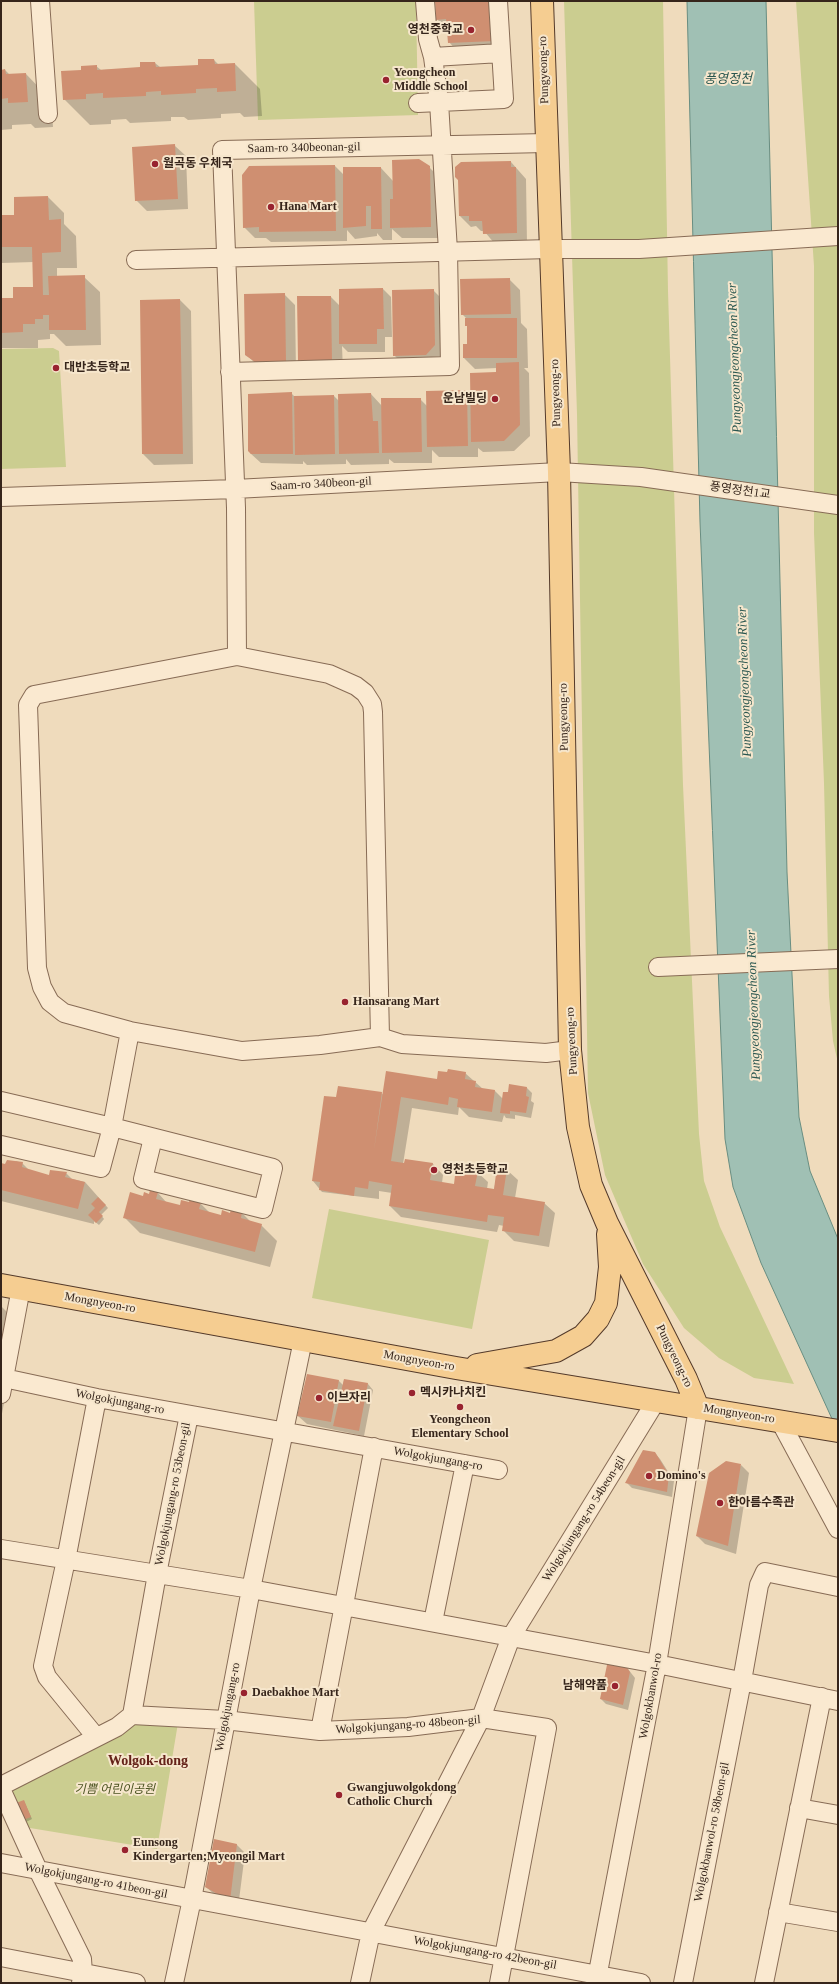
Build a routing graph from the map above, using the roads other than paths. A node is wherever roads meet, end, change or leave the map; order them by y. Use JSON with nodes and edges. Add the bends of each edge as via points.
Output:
{"nodes":[{"id":1,"x":40,"y":1,"type":"edge"},
{"id":2,"x":425,"y":1,"type":"edge"},
{"id":3,"x":498,"y":1,"type":"edge"},
{"id":4,"x":542,"y":1,"type":"edge"},
{"id":5,"x":501,"y":53,"type":"junction"},
{"id":6,"x":433,"y":57,"type":"junction"},
{"id":7,"x":439,"y":102,"type":"junction"},
{"id":8,"x":418,"y":103,"type":"dead end"},
{"id":9,"x":48,"y":114,"type":"dead end"},
{"id":10,"x":546,"y":143,"type":"junction"},
{"id":11,"x":442,"y":145,"type":"junction"},
{"id":12,"x":838,"y":236,"type":"edge"},
{"id":13,"x":550,"y":249,"type":"junction"},
{"id":14,"x":448,"y":251,"type":"junction"},
{"id":15,"x":226,"y":258,"type":"junction"},
{"id":16,"x":136,"y":260,"type":"dead end"},
{"id":17,"x":230,"y":372,"type":"junction"},
{"id":18,"x":559,"y":472,"type":"junction"},
{"id":19,"x":641,"y":477,"type":"joint"},
{"id":20,"x":235,"y":489,"type":"junction"},
{"id":21,"x":1,"y":497,"type":"edge"},
{"id":22,"x":838,"y":505,"type":"edge"},
{"id":23,"x":237,"y":656,"type":"junction"},
{"id":24,"x":838,"y":959,"type":"edge"},
{"id":25,"x":658,"y":967,"type":"dead end"},
{"id":26,"x":130,"y":1031,"type":"junction"},
{"id":27,"x":380,"y":1037,"type":"junction"},
{"id":28,"x":570,"y":1050,"type":"junction"},
{"id":29,"x":1,"y":1101,"type":"edge"},
{"id":30,"x":112,"y":1127,"type":"junction"},
{"id":31,"x":153,"y":1138,"type":"junction"},
{"id":32,"x":1,"y":1145,"type":"edge"},
{"id":33,"x":607,"y":1222,"type":"junction"},
{"id":34,"x":11,"y":1287,"type":"edge"},
{"id":35,"x":303,"y":1340,"type":"junction"},
{"id":36,"x":456,"y":1368,"type":"junction"},
{"id":37,"x":2,"y":1386,"type":"edge"},
{"id":38,"x":97,"y":1398,"type":"junction"},
{"id":39,"x":656,"y":1401,"type":"junction"},
{"id":40,"x":698,"y":1408,"type":"junction"},
{"id":41,"x":189,"y":1415,"type":"junction"},
{"id":42,"x":790,"y":1423,"type":"junction"},
{"id":43,"x":284,"y":1431,"type":"junction"},
{"id":44,"x":838,"y":1431,"type":"edge"},
{"id":45,"x":374,"y":1447,"type":"junction"},
{"id":46,"x":465,"y":1464,"type":"junction"},
{"id":47,"x":498,"y":1470,"type":"dead end"},
{"id":48,"x":838,"y":1529,"type":"edge"},
{"id":49,"x":1,"y":1549,"type":"edge"},
{"id":50,"x":66,"y":1560,"type":"junction"},
{"id":51,"x":157,"y":1574,"type":"junction"},
{"id":52,"x":838,"y":1587,"type":"edge"},
{"id":53,"x":251,"y":1589,"type":"junction"},
{"id":54,"x":344,"y":1606,"type":"junction"},
{"id":55,"x":433,"y":1622,"type":"junction"},
{"id":56,"x":511,"y":1637,"type":"junction"},
{"id":57,"x":657,"y":1664,"type":"junction"},
{"id":58,"x":742,"y":1681,"type":"junction"},
{"id":59,"x":830,"y":1699,"type":"edge"},
{"id":60,"x":132,"y":1715,"type":"junction"},
{"id":61,"x":481,"y":1718,"type":"junction"},
{"id":62,"x":225,"y":1720,"type":"junction"},
{"id":63,"x":320,"y":1731,"type":"junction"},
{"id":64,"x":96,"y":1737,"type":"junction"},
{"id":65,"x":1,"y":1786,"type":"edge"},
{"id":66,"x":1,"y":1789,"type":"edge"},
{"id":67,"x":799,"y":1808,"type":"junction"},
{"id":68,"x":838,"y":1815,"type":"edge"},
{"id":69,"x":1,"y":1863,"type":"edge"},
{"id":70,"x":38,"y":1870,"type":"junction"},
{"id":71,"x":192,"y":1899,"type":"junction"},
{"id":72,"x":778,"y":1912,"type":"junction"},
{"id":73,"x":838,"y":1922,"type":"edge"},
{"id":74,"x":371,"y":1932,"type":"junction"},
{"id":75,"x":1,"y":1957,"type":"edge"},
{"id":76,"x":505,"y":1957,"type":"junction"},
{"id":77,"x":82,"y":1978,"type":"edge"},
{"id":78,"x":597,"y":1978,"type":"edge"},
{"id":79,"x":136,"y":1983,"type":"edge"},
{"id":80,"x":174,"y":1983,"type":"edge"},
{"id":81,"x":360,"y":1983,"type":"edge"},
{"id":82,"x":499,"y":1983,"type":"edge"},
{"id":83,"x":641,"y":1983,"type":"edge"},
{"id":84,"x":683,"y":1983,"type":"edge"},
{"id":85,"x":764,"y":1983,"type":"edge"}],
"edges":[{"from":1,"to":9,"type":"street"},
{"from":2,"to":6,"type":"street","via":[[428,39]]},
{"from":3,"to":5,"type":"street"},
{"from":4,"to":10,"type":"main road","name":"Pungyeong-ro"},
{"from":5,"to":6,"type":"street"},
{"from":5,"to":7,"type":"street","via":[[504,99]]},
{"from":6,"to":7,"type":"street"},
{"from":7,"to":8,"type":"street"},
{"from":7,"to":11,"type":"street"},
{"from":10,"to":11,"type":"street","name":"Saam-ro 340beonan-gil"},
{"from":10,"to":13,"type":"main road","name":"Pungyeong-ro"},
{"from":11,"to":14,"type":"street"},
{"from":11,"to":15,"type":"street","name":"Saam-ro 340beonan-gil","via":[[222,150]]},
{"from":12,"to":13,"type":"street","via":[[639,249]]},
{"from":13,"to":14,"type":"street"},
{"from":13,"to":18,"type":"main road","name":"Pungyeong-ro"},
{"from":14,"to":15,"type":"street"},
{"from":14,"to":17,"type":"street","via":[[450,366]]},
{"from":15,"to":16,"type":"street"},
{"from":15,"to":17,"type":"street","name":"Saam-ro 340beonan-gil"},
{"from":17,"to":20,"type":"street","name":"Saam-ro 340beonan-gil"},
{"from":18,"to":19,"type":"street","name":"Saam-ro 340beon-gil"},
{"from":18,"to":20,"type":"street","name":"Saam-ro 340beon-gil"},
{"from":18,"to":28,"type":"main road","name":"Pungyeong-ro"},
{"from":19,"to":22,"type":"street","name":"풍영정천1교"},
{"from":20,"to":21,"type":"street","name":"Saam-ro 340beon-gil"},
{"from":20,"to":23,"type":"street","name":"Saam-ro 340beonan-gil"},
{"from":23,"to":26,"type":"street","via":[[34,695],[28,705],[37,968],[42,987],[50,1002],[64,1013]]},
{"from":23,"to":27,"type":"street","via":[[329,674],[356,686],[365,693],[372,704]]},
{"from":24,"to":25,"type":"street"},
{"from":26,"to":27,"type":"street","via":[[242,1051],[320,1046]]},
{"from":26,"to":30,"type":"street"},
{"from":27,"to":28,"type":"street","via":[[402,1044],[546,1053]]},
{"from":28,"to":33,"type":"main road","name":"Pungyeong-ro","via":[[578,1127],[591,1186]]},
{"from":29,"to":30,"type":"street"},
{"from":30,"to":31,"type":"street"},
{"from":30,"to":32,"type":"street","via":[[101,1168]]},
{"from":31,"to":31,"type":"street","via":[[273,1168],[263,1209],[143,1179]]},
{"from":33,"to":36,"type":"main road","via":[[610,1267],[606,1303],[598,1320],[583,1336],[556,1350],[529,1357]]},
{"from":33,"to":40,"type":"main road","name":"Pungyeong-ro"},
{"from":34,"to":35,"type":"main road","name":"Mongnyeon-ro"},
{"from":34,"to":37,"type":"street"},
{"from":35,"to":36,"type":"main road","name":"Mongnyeon-ro"},
{"from":35,"to":43,"type":"street","name":"Wolgokjungang-ro"},
{"from":36,"to":39,"type":"main road","name":"Mongnyeon-ro"},
{"from":37,"to":38,"type":"street","name":"Wolgokjungang-ro"},
{"from":38,"to":41,"type":"street","name":"Wolgokjungang-ro"},
{"from":38,"to":50,"type":"street"},
{"from":39,"to":40,"type":"main road","name":"Mongnyeon-ro"},
{"from":39,"to":56,"type":"street","name":"Wolgokjungang-ro 54beon-gil"},
{"from":40,"to":42,"type":"main road","name":"Mongnyeon-ro"},
{"from":40,"to":57,"type":"street","name":"Wolgokbanwol-ro"},
{"from":41,"to":43,"type":"street","name":"Wolgokjungang-ro"},
{"from":41,"to":51,"type":"street","name":"Wolgokjungang-ro 53beon-gil"},
{"from":42,"to":44,"type":"main road","name":"Mongnyeon-ro"},
{"from":42,"to":48,"type":"street"},
{"from":43,"to":45,"type":"street","name":"Wolgokjungang-ro"},
{"from":43,"to":53,"type":"street","name":"Wolgokjungang-ro"},
{"from":45,"to":46,"type":"street","name":"Wolgokjungang-ro"},
{"from":45,"to":54,"type":"street"},
{"from":46,"to":47,"type":"street","name":"Wolgokjungang-ro"},
{"from":46,"to":55,"type":"street"},
{"from":49,"to":50,"type":"street","name":"Wolgokjungang-ro 53beon-gil"},
{"from":50,"to":51,"type":"street","name":"Wolgokjungang-ro 53beon-gil"},
{"from":50,"to":64,"type":"street","via":[[43,1666],[47,1677]]},
{"from":51,"to":53,"type":"street","name":"Wolgokjungang-ro 53beon-gil"},
{"from":51,"to":60,"type":"street"},
{"from":52,"to":58,"type":"street","name":"Wolgokbanwol-ro 58beon-gil","via":[[765,1572],[759,1585]]},
{"from":53,"to":54,"type":"street"},
{"from":53,"to":62,"type":"street","name":"Wolgokjungang-ro"},
{"from":54,"to":55,"type":"street"},
{"from":54,"to":63,"type":"street"},
{"from":55,"to":56,"type":"street"},
{"from":56,"to":57,"type":"street"},
{"from":56,"to":61,"type":"street","name":"Wolgokjungang-ro 54beon-gil"},
{"from":57,"to":58,"type":"street"},
{"from":57,"to":78,"type":"street","name":"Wolgokbanwol-ro"},
{"from":58,"to":59,"type":"street"},
{"from":58,"to":84,"type":"street","name":"Wolgokbanwol-ro 58beon-gil"},
{"from":59,"to":67,"type":"street"},
{"from":60,"to":62,"type":"street","name":"Wolgokjungang-ro 48beon-gil"},
{"from":60,"to":64,"type":"street","via":[[117,1727]]},
{"from":61,"to":63,"type":"street","name":"Wolgokjungang-ro 48beon-gil","via":[[408,1727]]},
{"from":61,"to":74,"type":"street"},
{"from":61,"to":76,"type":"street","name":"Wolgokjungang-ro 48beon-gil","via":[[547,1728]]},
{"from":62,"to":63,"type":"street","name":"Wolgokjungang-ro 48beon-gil"},
{"from":62,"to":71,"type":"street","name":"Wolgokjungang-ro"},
{"from":64,"to":65,"type":"street"},
{"from":66,"to":70,"type":"street"},
{"from":67,"to":68,"type":"street"},
{"from":67,"to":72,"type":"street"},
{"from":69,"to":70,"type":"street","name":"Wolgokjungang-ro 41beon-gil"},
{"from":70,"to":71,"type":"street","name":"Wolgokjungang-ro 41beon-gil"},
{"from":70,"to":77,"type":"street","via":[[82,1959]]},
{"from":71,"to":74,"type":"street","name":"Wolgokjungang-ro 42beon-gil"},
{"from":71,"to":80,"type":"street","name":"Wolgokjungang-ro"},
{"from":72,"to":73,"type":"street"},
{"from":72,"to":85,"type":"street"},
{"from":74,"to":76,"type":"street","name":"Wolgokjungang-ro 42beon-gil"},
{"from":74,"to":81,"type":"street"},
{"from":75,"to":77,"type":"street"},
{"from":76,"to":78,"type":"street","name":"Wolgokjungang-ro 42beon-gil"},
{"from":76,"to":82,"type":"street","name":"Wolgokjungang-ro 48beon-gil"},
{"from":77,"to":79,"type":"street"},
{"from":78,"to":83,"type":"street"}]}
